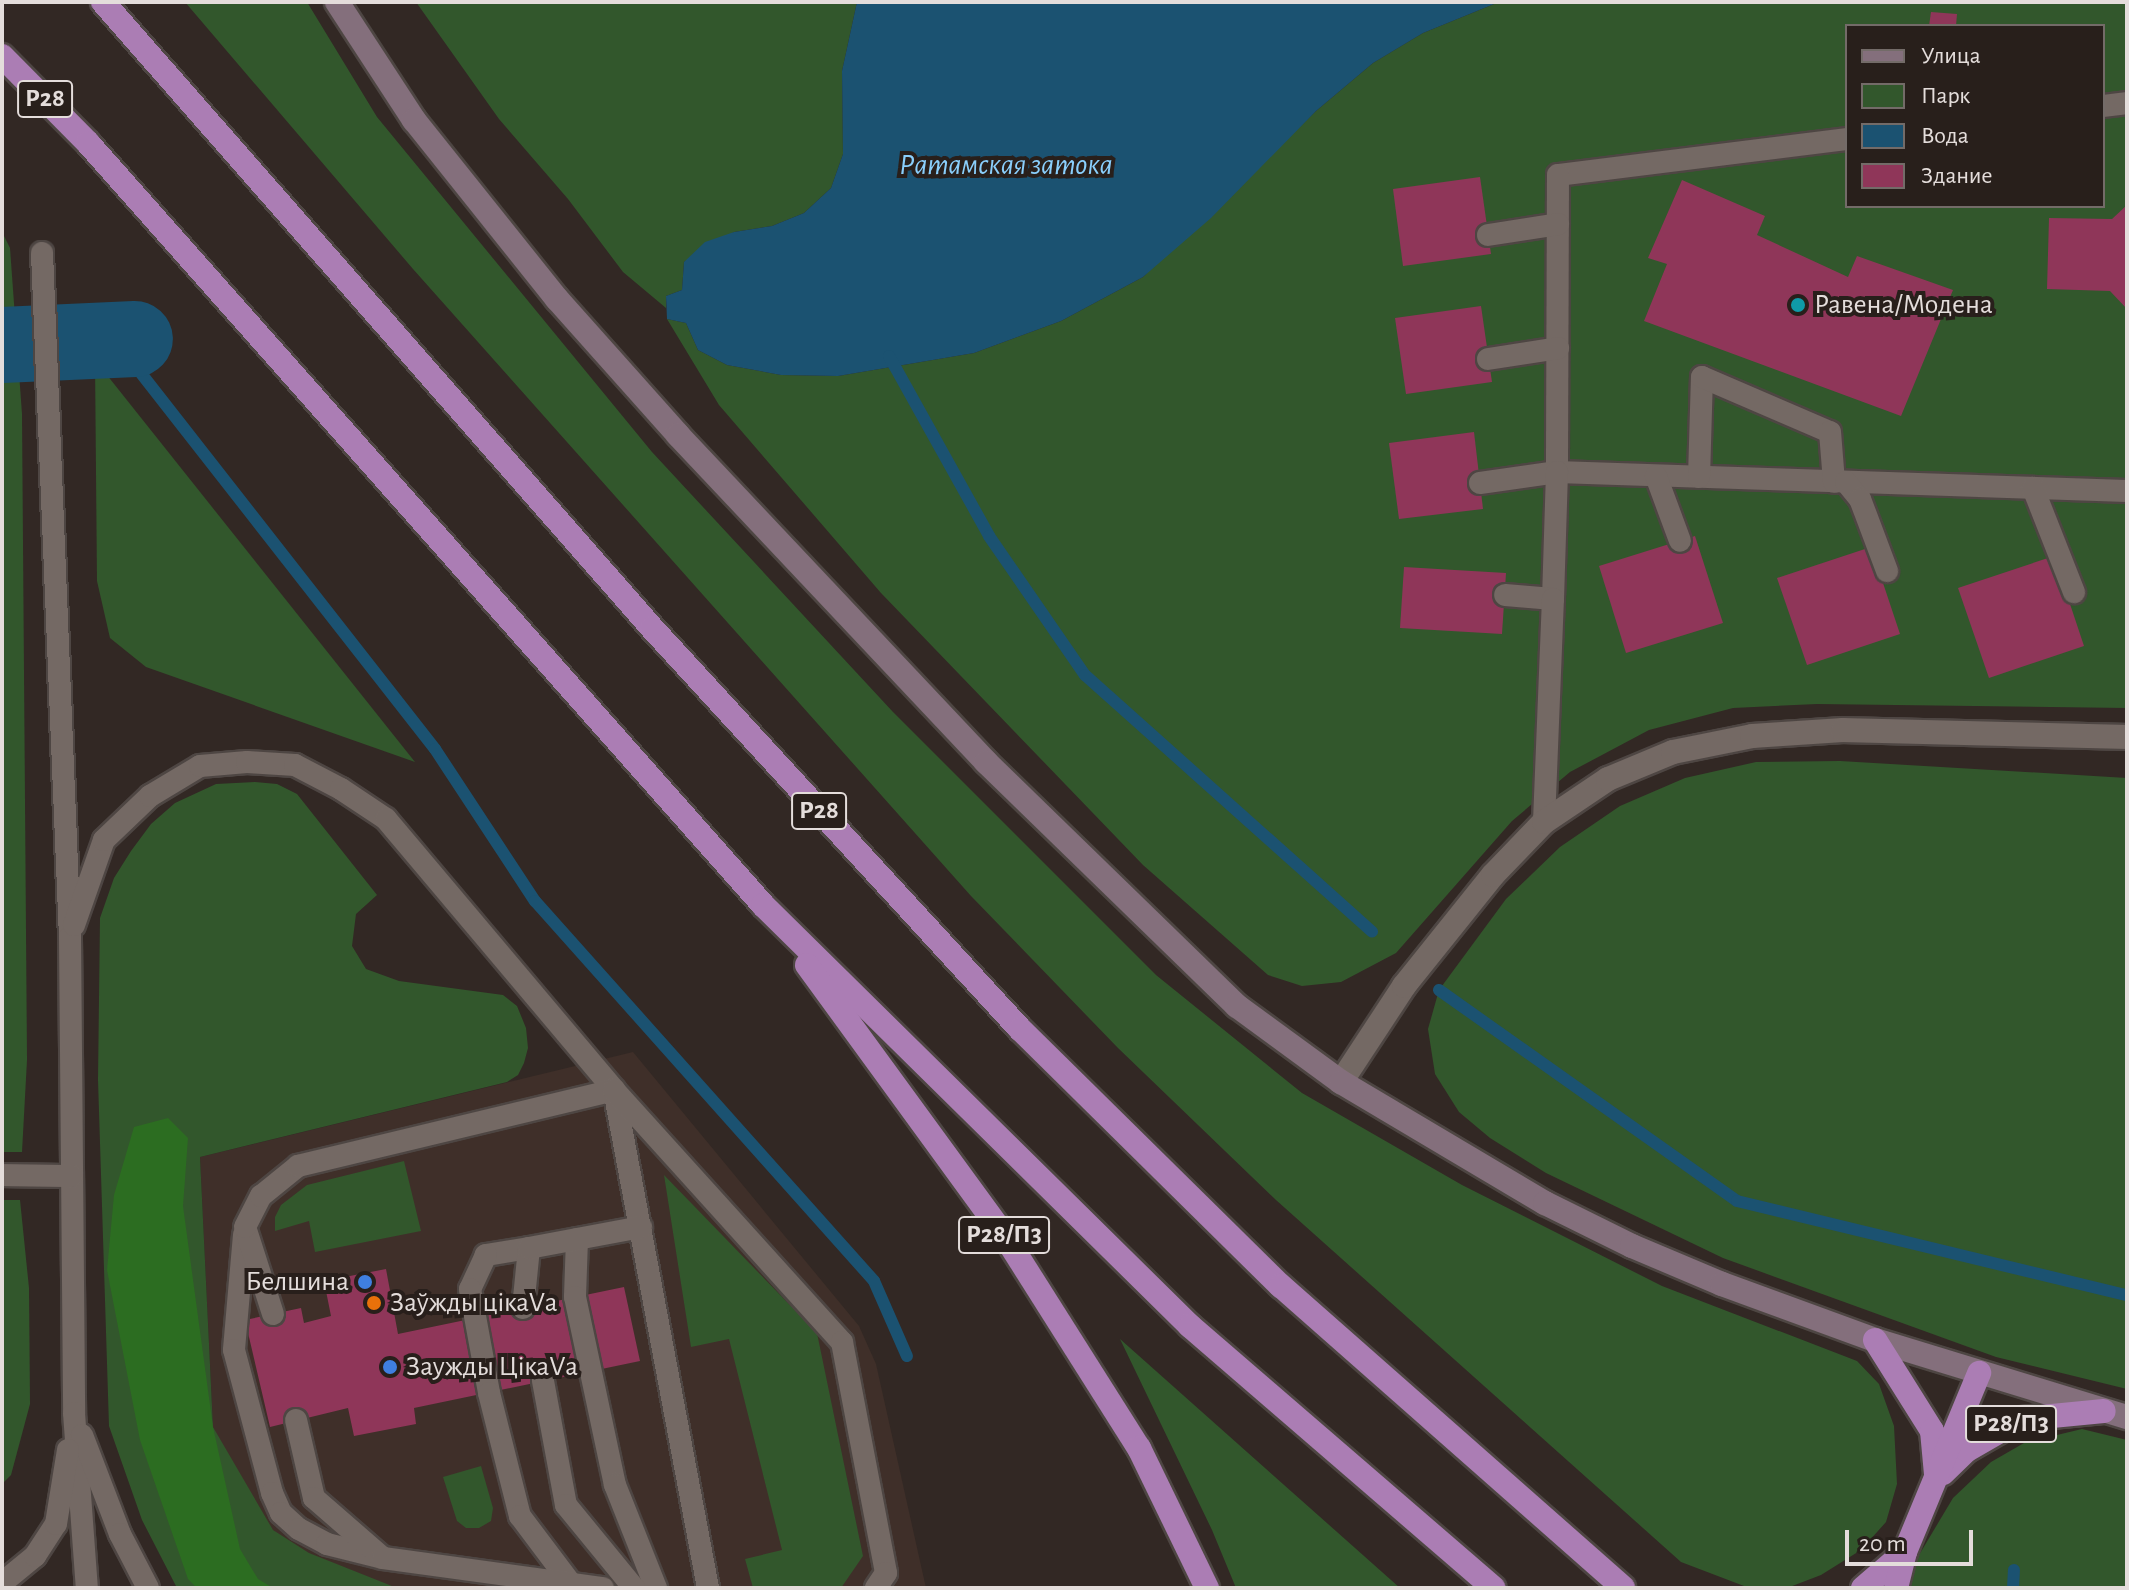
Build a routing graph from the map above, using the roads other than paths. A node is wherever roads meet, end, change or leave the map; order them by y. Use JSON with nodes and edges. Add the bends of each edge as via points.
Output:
{"nodes":[{"id":1,"x":103,"y":2,"type":"edge"},
{"id":2,"x":337,"y":2,"type":"edge"},
{"id":3,"x":2,"y":56,"type":"edge"},
{"id":4,"x":2127,"y":103,"type":"edge"},
{"id":5,"x":2105,"y":106,"type":"edge"},
{"id":6,"x":1845,"y":139,"type":"edge"},
{"id":7,"x":1558,"y":224,"type":"junction"},
{"id":8,"x":1488,"y":235,"type":"dead end"},
{"id":9,"x":42,"y":253,"type":"dead end"},
{"id":10,"x":1558,"y":348,"type":"junction"},
{"id":11,"x":1488,"y":359,"type":"dead end"},
{"id":12,"x":1557,"y":472,"type":"junction"},
{"id":13,"x":1656,"y":476,"type":"junction"},
{"id":14,"x":1699,"y":477,"type":"junction"},
{"id":15,"x":1840,"y":482,"type":"junction"},
{"id":16,"x":1480,"y":483,"type":"dead end"},
{"id":17,"x":2033,"y":488,"type":"junction"},
{"id":18,"x":2127,"y":491,"type":"edge"},
{"id":19,"x":1680,"y":541,"type":"dead end"},
{"id":20,"x":1887,"y":571,"type":"dead end"},
{"id":21,"x":2074,"y":592,"type":"dead end"},
{"id":22,"x":1505,"y":595,"type":"dead end"},
{"id":23,"x":1553,"y":599,"type":"junction"},
{"id":24,"x":2127,"y":737,"type":"edge"},
{"id":25,"x":1544,"y":822,"type":"junction"},
{"id":26,"x":763,"y":905,"type":"junction"},
{"id":27,"x":70,"y":937,"type":"junction"},
{"id":28,"x":1341,"y":1082,"type":"junction"},
{"id":29,"x":614,"y":1090,"type":"junction"},
{"id":30,"x":2,"y":1175,"type":"edge"},
{"id":31,"x":72,"y":1176,"type":"junction"},
{"id":32,"x":245,"y":1227,"type":"junction"},
{"id":33,"x":641,"y":1227,"type":"junction"},
{"id":34,"x":577,"y":1239,"type":"junction"},
{"id":35,"x":529,"y":1248,"type":"junction"},
{"id":36,"x":523,"y":1308,"type":"dead end"},
{"id":37,"x":273,"y":1314,"type":"dead end"},
{"id":38,"x":1875,"y":1340,"type":"junction"},
{"id":39,"x":1979,"y":1373,"type":"junction"},
{"id":40,"x":543,"y":1381,"type":"dead end"},
{"id":41,"x":74,"y":1413,"type":"junction"},
{"id":42,"x":2116,"y":1414,"type":"edge"},
{"id":43,"x":296,"y":1420,"type":"dead end"},
{"id":44,"x":1936,"y":1481,"type":"junction"},
{"id":45,"x":1905,"y":1552,"type":"junction"},
{"id":46,"x":383,"y":1558,"type":"junction"},
{"id":47,"x":1592,"y":1564,"type":"junction"},
{"id":48,"x":2,"y":1583,"type":"edge"},
{"id":49,"x":571,"y":1584,"type":"junction"},
{"id":50,"x":87,"y":1588,"type":"edge"},
{"id":51,"x":148,"y":1588,"type":"edge"},
{"id":52,"x":603,"y":1588,"type":"edge"},
{"id":53,"x":634,"y":1588,"type":"edge"},
{"id":54,"x":656,"y":1588,"type":"edge"},
{"id":55,"x":708,"y":1588,"type":"edge"},
{"id":56,"x":876,"y":1588,"type":"edge"},
{"id":57,"x":1207,"y":1588,"type":"edge"},
{"id":58,"x":1493,"y":1588,"type":"edge"},
{"id":59,"x":1623,"y":1588,"type":"edge"},
{"id":60,"x":1644,"y":1588,"type":"edge"},
{"id":61,"x":1863,"y":1588,"type":"edge"},
{"id":62,"x":1896,"y":1588,"type":"edge"}],
"edges":[{"from":1,"to":47,"type":"highway","number":"Р28","via":[[652,628],[1020,1029],[1281,1286]]},
{"from":2,"to":28,"type":"street","via":[[414,120],[557,299],[699,458],[1126,902],[1237,1006]]},
{"from":3,"to":26,"type":"highway","number":"Р28","via":[[98,155]]},
{"from":4,"to":5,"type":"lane"},
{"from":6,"to":7,"type":"lane","via":[[1558,175]]},
{"from":7,"to":8,"type":"lane"},
{"from":7,"to":10,"type":"lane"},
{"from":9,"to":27,"type":"lane"},
{"from":10,"to":11,"type":"lane"},
{"from":10,"to":12,"type":"lane"},
{"from":12,"to":13,"type":"lane"},
{"from":12,"to":16,"type":"lane"},
{"from":12,"to":23,"type":"lane"},
{"from":13,"to":14,"type":"lane"},
{"from":13,"to":19,"type":"lane"},
{"from":14,"to":15,"type":"lane"},
{"from":14,"to":15,"type":"lane","via":[[1702,377],[1830,432]]},
{"from":15,"to":17,"type":"lane"},
{"from":15,"to":20,"type":"lane","via":[[1860,499]]},
{"from":17,"to":18,"type":"lane"},
{"from":17,"to":21,"type":"lane"},
{"from":22,"to":23,"type":"lane"},
{"from":23,"to":25,"type":"lane"},
{"from":24,"to":25,"type":"street","via":[[1843,730],[1752,736],[1673,752],[1608,779]]},
{"from":25,"to":28,"type":"street","via":[[1493,875],[1404,986]]},
{"from":26,"to":57,"type":"highway","number":"Р28/П3","via":[[1006,1238],[1139,1448]]},
{"from":26,"to":58,"type":"highway","number":"Р28","via":[[1190,1326]]},
{"from":27,"to":29,"type":"lane","via":[[104,840],[150,796],[200,766],[295,765],[386,819]]},
{"from":27,"to":31,"type":"lane"},
{"from":28,"to":38,"type":"street","via":[[1545,1203],[1632,1246]]},
{"from":29,"to":32,"type":"lane","via":[[298,1166],[261,1196]]},
{"from":29,"to":33,"type":"lane"},
{"from":29,"to":56,"type":"lane","via":[[842,1342],[886,1573]]},
{"from":30,"to":31,"type":"lane"},
{"from":31,"to":41,"type":"lane"},
{"from":32,"to":37,"type":"lane"},
{"from":32,"to":46,"type":"lane","via":[[234,1350],[272,1493],[281,1513],[299,1529],[327,1544]]},
{"from":33,"to":34,"type":"lane"},
{"from":33,"to":55,"type":"lane"},
{"from":34,"to":35,"type":"lane"},
{"from":34,"to":54,"type":"lane","via":[[575,1297],[615,1485]]},
{"from":35,"to":36,"type":"lane"},
{"from":35,"to":49,"type":"lane","via":[[486,1255],[470,1289],[520,1516]]},
{"from":38,"to":39,"type":"street"},
{"from":38,"to":44,"type":"highway","via":[[1932,1431]]},
{"from":39,"to":42,"type":"street","number":"Р28/П3"},
{"from":39,"to":44,"type":"highway","number":"Р28/П3"},
{"from":40,"to":53,"type":"lane","via":[[566,1505]]},
{"from":41,"to":48,"type":"lane","via":[[56,1524],[35,1556]]},
{"from":41,"to":50,"type":"lane"},
{"from":41,"to":51,"type":"lane","via":[[120,1534]]},
{"from":42,"to":44,"type":"highway","number":"Р28/П3","via":[[2021,1419],[1967,1450]]},
{"from":43,"to":46,"type":"lane","via":[[314,1498]]},
{"from":44,"to":45,"type":"highway","number":"Р28/П3"},
{"from":45,"to":61,"type":"highway","number":"Р28/П3"},
{"from":45,"to":62,"type":"highway","number":"Р28/П3"},
{"from":46,"to":49,"type":"lane"},
{"from":47,"to":59,"type":"highway","number":"Р28"},
{"from":47,"to":60,"type":"highway"},
{"from":49,"to":52,"type":"lane"}]}
